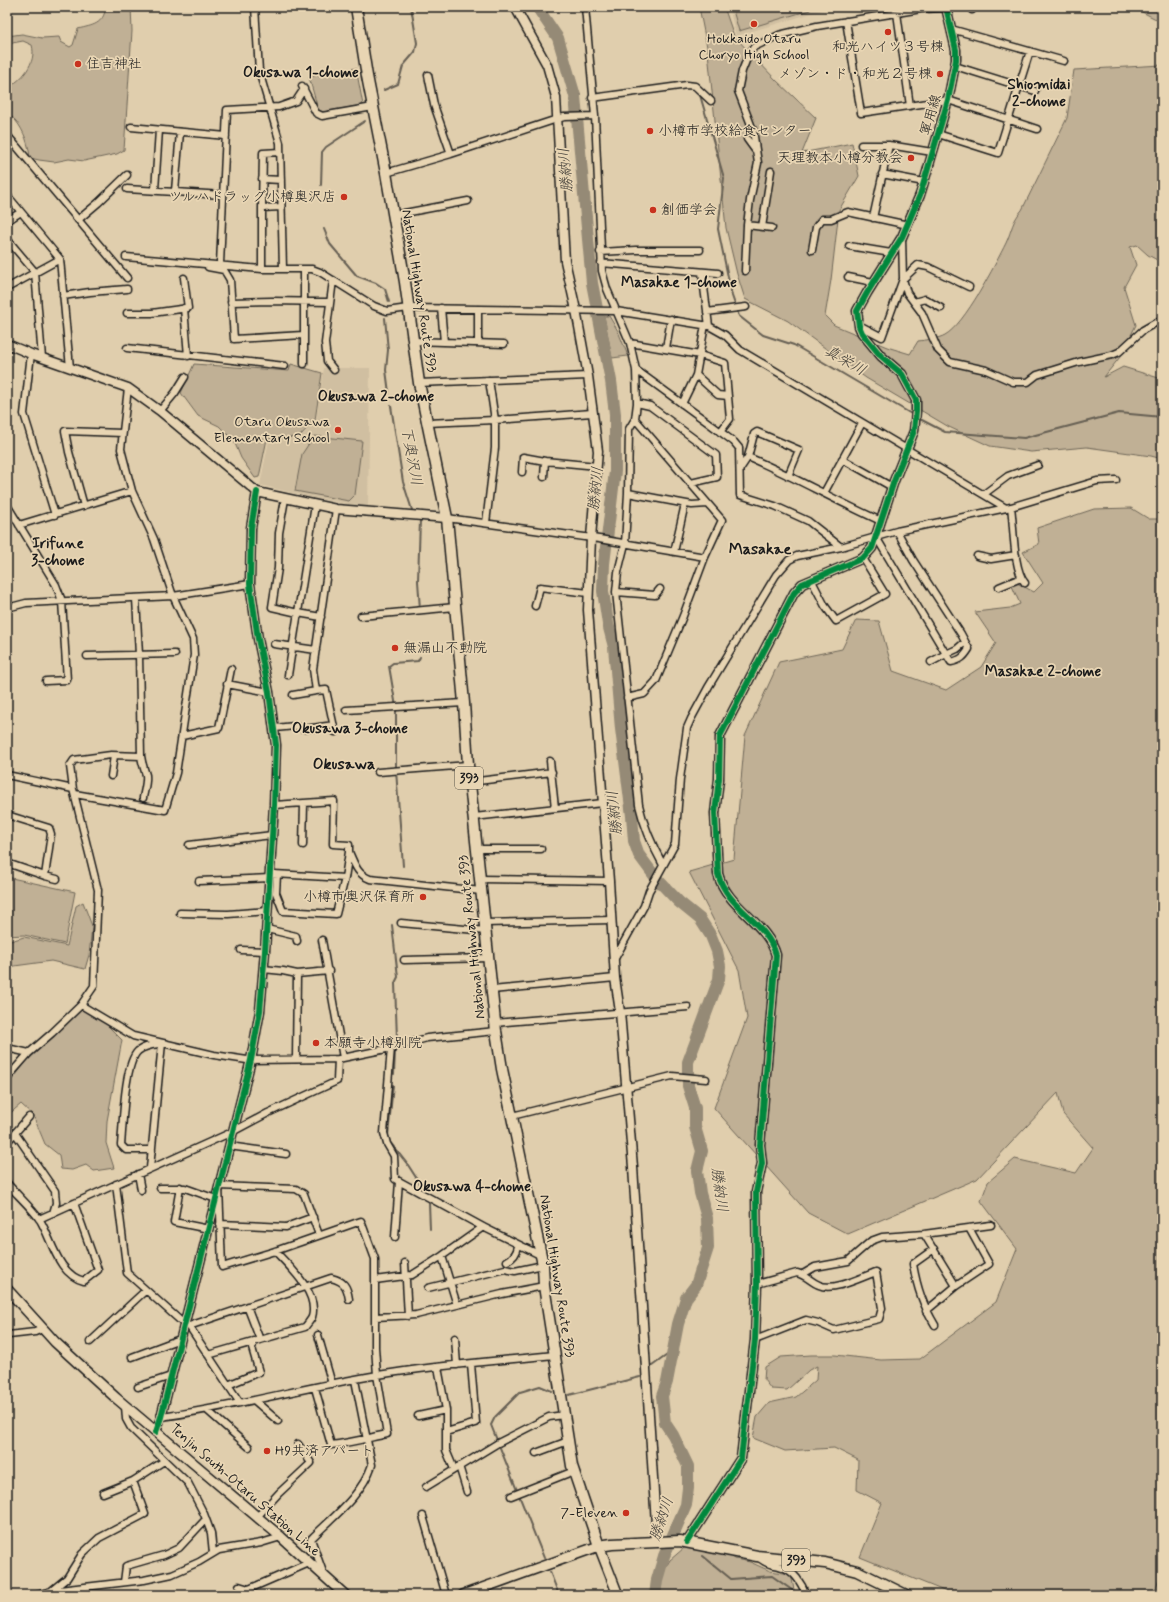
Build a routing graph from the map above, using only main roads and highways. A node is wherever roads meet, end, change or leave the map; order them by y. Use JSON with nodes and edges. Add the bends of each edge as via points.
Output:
{"nodes":[{"id":1,"x":356,"y":7,"type":"edge"},
{"id":2,"x":7,"y":1289,"type":"edge"},
{"id":3,"x":599,"y":1546,"type":"junction"},
{"id":4,"x":479,"y":1592,"type":"edge"},
{"id":5,"x":345,"y":1595,"type":"edge"},
{"id":6,"x":464,"y":1595,"type":"edge"},
{"id":7,"x":618,"y":1595,"type":"edge"},
{"id":8,"x":906,"y":1595,"type":"edge"}],
"edges":[{"from":1,"to":3,"type":"highway","name":"National Highway Route 393","number":"393","via":[[406,282],[419,384],[447,518],[468,765],[495,1027],[542,1260],[574,1471]]},
{"from":2,"to":5,"type":"main road","name":"Tenjin South-Otaru Station Line","via":[[42,1329],[125,1406],[281,1537]]},
{"from":3,"to":4,"type":"main road"},
{"from":3,"to":7,"type":"main road"},
{"from":3,"to":8,"type":"highway","number":"393","via":[[683,1541],[756,1556],[825,1564],[857,1571]]},
{"from":4,"to":6,"type":"main road"}]}
